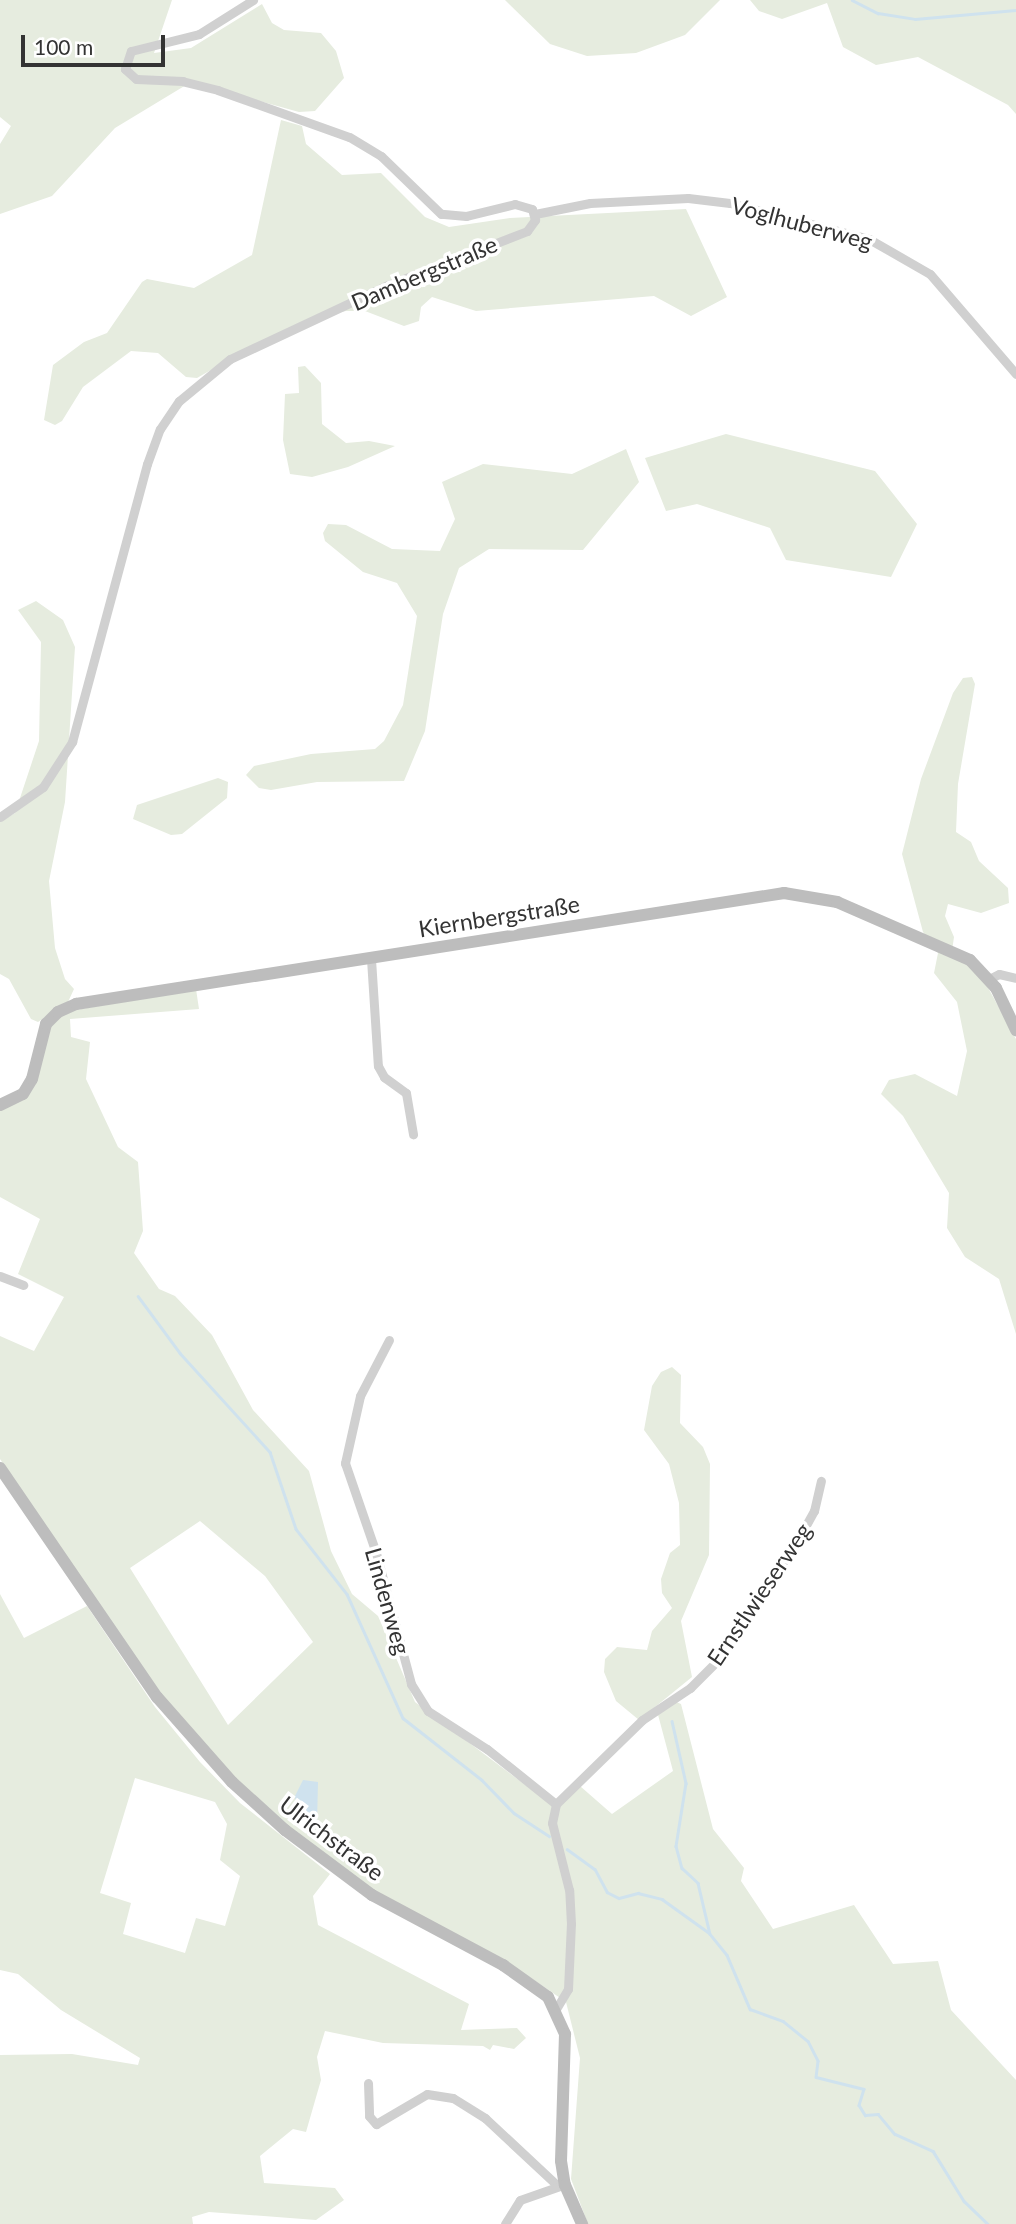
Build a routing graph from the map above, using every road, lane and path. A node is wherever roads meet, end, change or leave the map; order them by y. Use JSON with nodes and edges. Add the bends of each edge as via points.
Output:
{"nodes":[{"id":1,"x":253,"y":0,"type":"edge"},
{"id":2,"x":536,"y":214,"type":"junction"},
{"id":3,"x":1016,"y":374,"type":"edge"},
{"id":4,"x":0,"y":817,"type":"edge"},
{"id":5,"x":371,"y":958,"type":"junction"},
{"id":6,"x":1016,"y":978,"type":"edge"},
{"id":7,"x":989,"y":979,"type":"junction"},
{"id":8,"x":1016,"y":1030,"type":"edge"},
{"id":9,"x":0,"y":1105,"type":"edge"},
{"id":10,"x":413,"y":1134,"type":"dead end"},
{"id":11,"x":0,"y":1276,"type":"edge"},
{"id":12,"x":23,"y":1285,"type":"dead end"},
{"id":13,"x":389,"y":1340,"type":"dead end"},
{"id":14,"x":0,"y":1468,"type":"edge"},
{"id":15,"x":821,"y":1481,"type":"dead end"},
{"id":16,"x":556,"y":1804,"type":"junction"},
{"id":17,"x":556,"y":2009,"type":"junction"},
{"id":18,"x":368,"y":2083,"type":"dead end"},
{"id":19,"x":562,"y":2186,"type":"junction"},
{"id":20,"x":505,"y":2224,"type":"edge"},
{"id":21,"x":582,"y":2224,"type":"edge"}],
"edges":[{"from":1,"to":2,"type":"street","name":"Dambergstraße","via":[[200,34],[131,51],[125,69],[136,79],[198,85],[349,137],[381,156],[441,214],[466,216],[515,204]]},
{"from":2,"to":3,"type":"street","name":"Voglhuberweg","via":[[590,203],[688,198],[845,231],[889,248],[930,274]]},
{"from":2,"to":4,"type":"street","name":"Dambergstraße","via":[[527,230],[388,285],[230,359],[178,401],[160,429],[147,464],[72,742],[43,787]]},
{"from":5,"to":7,"type":"street","name":"Kiernbergstraße","via":[[741,898],[802,893],[837,902],[956,952]]},
{"from":5,"to":9,"type":"street","name":"Kiernbergstraße","via":[[67,1007],[46,1024],[28,1087]]},
{"from":5,"to":10,"type":"street","via":[[378,1066],[384,1077],[406,1093]]},
{"from":6,"to":7,"type":"street","via":[[999,974]]},
{"from":7,"to":8,"type":"street","name":"Kiernbergstraße"},
{"from":11,"to":12,"type":"street"},
{"from":13,"to":16,"type":"street","name":"Lindenweg","via":[[360,1396],[345,1462],[376,1553],[415,1695],[439,1719],[487,1749]]},
{"from":14,"to":17,"type":"street","name":"Ulrichstraße","via":[[157,1697],[232,1782],[343,1875],[407,1916],[522,1976]]},
{"from":15,"to":16,"type":"street","name":"Ernstlwieserweg","via":[[814,1511],[800,1536],[719,1659],[690,1688],[642,1720]]},
{"from":16,"to":17,"type":"street","via":[[552,1823],[569,1889],[571,1924],[568,1989]]},
{"from":17,"to":19,"type":"street","via":[[567,2052]]},
{"from":18,"to":19,"type":"street","via":[[369,2116],[376,2124],[427,2094],[453,2098],[485,2118]]},
{"from":19,"to":20,"type":"street","via":[[520,2200]]},
{"from":19,"to":21,"type":"street"}]}
